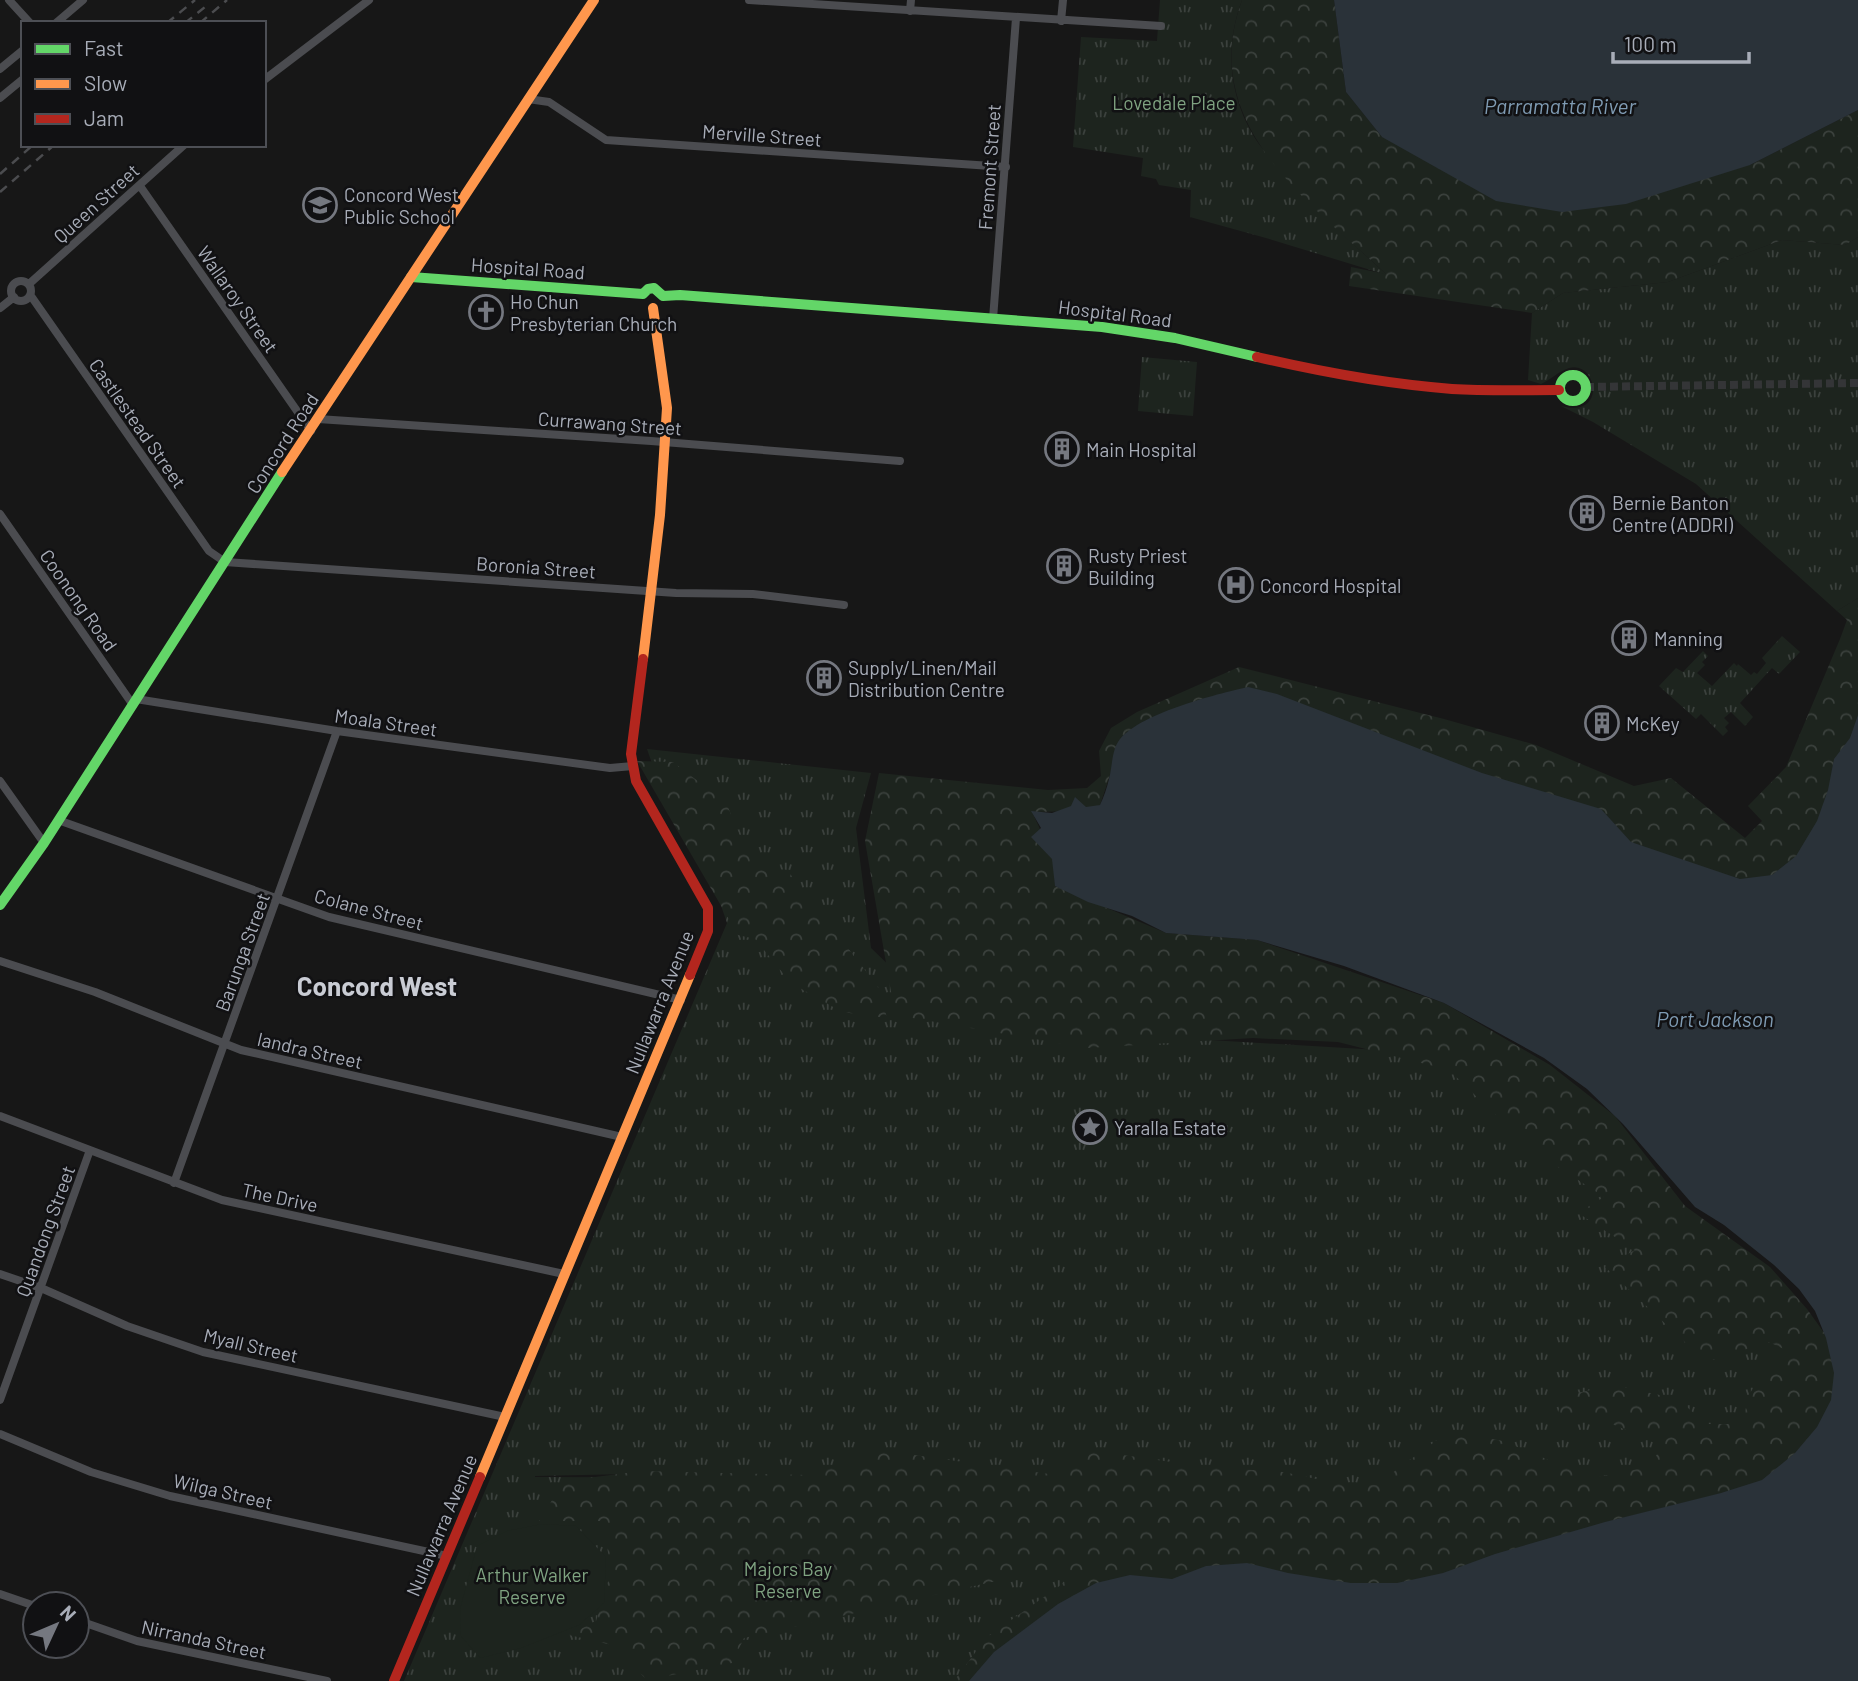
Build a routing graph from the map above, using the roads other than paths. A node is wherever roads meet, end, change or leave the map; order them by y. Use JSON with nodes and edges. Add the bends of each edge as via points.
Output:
{"nodes":[{"id":1,"x":9,"y":0,"type":"edge"},
{"id":2,"x":83,"y":0,"type":"edge"},
{"id":3,"x":369,"y":0,"type":"edge"},
{"id":4,"x":594,"y":0,"type":"edge"},
{"id":5,"x":749,"y":0,"type":"edge"},
{"id":6,"x":760,"y":0,"type":"edge"},
{"id":7,"x":911,"y":0,"type":"edge"},
{"id":8,"x":1063,"y":0,"type":"edge"},
{"id":9,"x":910,"y":11,"type":"junction"},
{"id":10,"x":1016,"y":18,"type":"junction"},
{"id":11,"x":28,"y":21,"type":"edge"},
{"id":12,"x":58,"y":21,"type":"edge"},
{"id":13,"x":1061,"y":21,"type":"junction"},
{"id":14,"x":1161,"y":26,"type":"dead end"},
{"id":15,"x":21,"y":53,"type":"edge"},
{"id":16,"x":0,"y":69,"type":"edge"},
{"id":17,"x":266,"y":78,"type":"edge"},
{"id":18,"x":21,"y":81,"type":"edge"},
{"id":19,"x":0,"y":98,"type":"edge"},
{"id":20,"x":528,"y":99,"type":"junction"},
{"id":21,"x":182,"y":147,"type":"edge"},
{"id":22,"x":1006,"y":167,"type":"junction"},
{"id":23,"x":140,"y":186,"type":"junction"},
{"id":24,"x":411,"y":277,"type":"junction"},
{"id":25,"x":29,"y":284,"type":"junction"},
{"id":26,"x":643,"y":295,"type":"junction"},
{"id":27,"x":31,"y":296,"type":"junction"},
{"id":28,"x":663,"y":296,"type":"junction"},
{"id":29,"x":13,"y":297,"type":"junction"},
{"id":30,"x":653,"y":308,"type":"junction"},
{"id":31,"x":0,"y":309,"type":"edge"},
{"id":32,"x":993,"y":318,"type":"junction"},
{"id":33,"x":1559,"y":390,"type":"dead end"},
{"id":34,"x":318,"y":419,"type":"junction"},
{"id":35,"x":311,"y":431,"type":"junction"},
{"id":36,"x":665,"y":442,"type":"junction"},
{"id":37,"x":900,"y":461,"type":"dead end"},
{"id":38,"x":0,"y":514,"type":"edge"},
{"id":39,"x":225,"y":562,"type":"junction"},
{"id":40,"x":650,"y":590,"type":"junction"},
{"id":41,"x":844,"y":605,"type":"dead end"},
{"id":42,"x":135,"y":702,"type":"junction"},
{"id":43,"x":337,"y":731,"type":"junction"},
{"id":44,"x":633,"y":766,"type":"junction"},
{"id":45,"x":0,"y":781,"type":"edge"},
{"id":46,"x":58,"y":820,"type":"junction"},
{"id":47,"x":44,"y":843,"type":"junction"},
{"id":48,"x":278,"y":899,"type":"junction"},
{"id":49,"x":0,"y":905,"type":"edge"},
{"id":50,"x":0,"y":961,"type":"edge"},
{"id":51,"x":681,"y":1000,"type":"junction"},
{"id":52,"x":226,"y":1044,"type":"junction"},
{"id":53,"x":0,"y":1116,"type":"edge"},
{"id":54,"x":622,"y":1138,"type":"junction"},
{"id":55,"x":90,"y":1150,"type":"junction"},
{"id":56,"x":174,"y":1183,"type":"junction"},
{"id":57,"x":0,"y":1274,"type":"edge"},
{"id":58,"x":564,"y":1274,"type":"junction"},
{"id":59,"x":41,"y":1289,"type":"junction"},
{"id":60,"x":0,"y":1400,"type":"edge"},
{"id":61,"x":505,"y":1417,"type":"junction"},
{"id":62,"x":0,"y":1434,"type":"edge"},
{"id":63,"x":447,"y":1556,"type":"junction"},
{"id":64,"x":0,"y":1594,"type":"edge"},
{"id":65,"x":21,"y":1601,"type":"edge"},
{"id":66,"x":91,"y":1625,"type":"edge"},
{"id":67,"x":327,"y":1681,"type":"edge"},
{"id":68,"x":394,"y":1681,"type":"edge"}],
"edges":[{"from":1,"to":11,"type":"street"},
{"from":2,"to":12,"type":"street"},
{"from":3,"to":17,"type":"street"},
{"from":4,"to":20,"type":"main road","name":"Concord Road"},
{"from":5,"to":6,"type":"street"},
{"from":6,"to":9,"type":"street"},
{"from":7,"to":9,"type":"street"},
{"from":8,"to":13,"type":"street"},
{"from":9,"to":10,"type":"street"},
{"from":10,"to":13,"type":"street"},
{"from":10,"to":22,"type":"street","name":"Fremont Street"},
{"from":13,"to":14,"type":"street"},
{"from":15,"to":16,"type":"street"},
{"from":18,"to":19,"type":"street"},
{"from":20,"to":22,"type":"street","name":"Merville Street","via":[[549,102],[606,140]]},
{"from":20,"to":24,"type":"main road","name":"Concord Road"},
{"from":21,"to":23,"type":"street","name":"Queen Street"},
{"from":22,"to":32,"type":"street","name":"Fremont Street"},
{"from":23,"to":25,"type":"street","name":"Queen Street"},
{"from":23,"to":35,"type":"street","name":"Wallaroy Street"},
{"from":24,"to":26,"type":"main road","name":"Hospital Road"},
{"from":24,"to":34,"type":"main road","name":"Concord Road"},
{"from":25,"to":27,"type":"street"},
{"from":25,"to":29,"type":"street","via":[[16,282]]},
{"from":26,"to":28,"type":"main road","via":[[653,288]]},
{"from":26,"to":30,"type":"main road","via":[[644,304]]},
{"from":27,"to":29,"type":"street","via":[[23,301]]},
{"from":27,"to":39,"type":"street","name":"Castlestead Street","via":[[209,551]]},
{"from":28,"to":30,"type":"main road"},
{"from":28,"to":32,"type":"main road","name":"Hospital Road"},
{"from":29,"to":31,"type":"street"},
{"from":30,"to":36,"type":"main road","name":"Nullawarra Avenue","via":[[667,408]]},
{"from":32,"to":33,"type":"main road","name":"Hospital Road","via":[[1142,332],[1392,383]]},
{"from":34,"to":35,"type":"main road","name":"Concord Road"},
{"from":34,"to":36,"type":"street","name":"Currawang Street"},
{"from":35,"to":39,"type":"main road","name":"Concord Road"},
{"from":36,"to":37,"type":"street","name":"Currawang Street"},
{"from":36,"to":40,"type":"main road","name":"Nullawarra Avenue"},
{"from":38,"to":42,"type":"street","name":"Coonong Road"},
{"from":39,"to":40,"type":"street","name":"Boronia Street"},
{"from":39,"to":42,"type":"main road","name":"Concord Road"},
{"from":40,"to":41,"type":"street","name":"Boronia Street","via":[[752,594]]},
{"from":40,"to":44,"type":"main road","name":"Nullawarra Avenue","via":[[631,736]]},
{"from":42,"to":43,"type":"street","name":"Moala Street"},
{"from":42,"to":46,"type":"main road","name":"Concord Road"},
{"from":43,"to":44,"type":"street","name":"Moala Street","via":[[614,768]]},
{"from":43,"to":48,"type":"street","name":"Barunga Street"},
{"from":44,"to":51,"type":"main road","name":"Nullawarra Avenue","via":[[636,781],[708,908],[708,931]]},
{"from":45,"to":47,"type":"street"},
{"from":46,"to":47,"type":"main road","name":"Concord Road"},
{"from":46,"to":48,"type":"street","name":"Colane Street"},
{"from":47,"to":49,"type":"main road","name":"Concord Road"},
{"from":48,"to":51,"type":"street","name":"Colane Street","via":[[329,917]]},
{"from":48,"to":52,"type":"street","name":"Barunga Street"},
{"from":50,"to":52,"type":"street","name":"Iandra Street"},
{"from":51,"to":54,"type":"main road","name":"Nullawarra Avenue"},
{"from":52,"to":54,"type":"street","name":"Iandra Street"},
{"from":52,"to":56,"type":"street","name":"Barunga Street"},
{"from":53,"to":55,"type":"street","name":"The Drive"},
{"from":54,"to":58,"type":"main road","name":"Nullawarra Avenue"},
{"from":55,"to":56,"type":"street","name":"The Drive"},
{"from":55,"to":59,"type":"street","name":"Quandong Street"},
{"from":56,"to":58,"type":"street","name":"The Drive","via":[[222,1200]]},
{"from":57,"to":59,"type":"street","name":"Myall Street"},
{"from":58,"to":61,"type":"main road","name":"Nullawarra Avenue"},
{"from":59,"to":60,"type":"street","name":"Quandong Street"},
{"from":59,"to":61,"type":"street","name":"Myall Street","via":[[202,1352]]},
{"from":61,"to":63,"type":"main road","name":"Nullawarra Avenue"},
{"from":62,"to":63,"type":"street","name":"Wilga Street","via":[[91,1472],[170,1496]]},
{"from":63,"to":68,"type":"main road","name":"Nullawarra Avenue"},
{"from":64,"to":65,"type":"street"},
{"from":66,"to":67,"type":"street","name":"Nirranda Street","via":[[137,1641]]}]}
